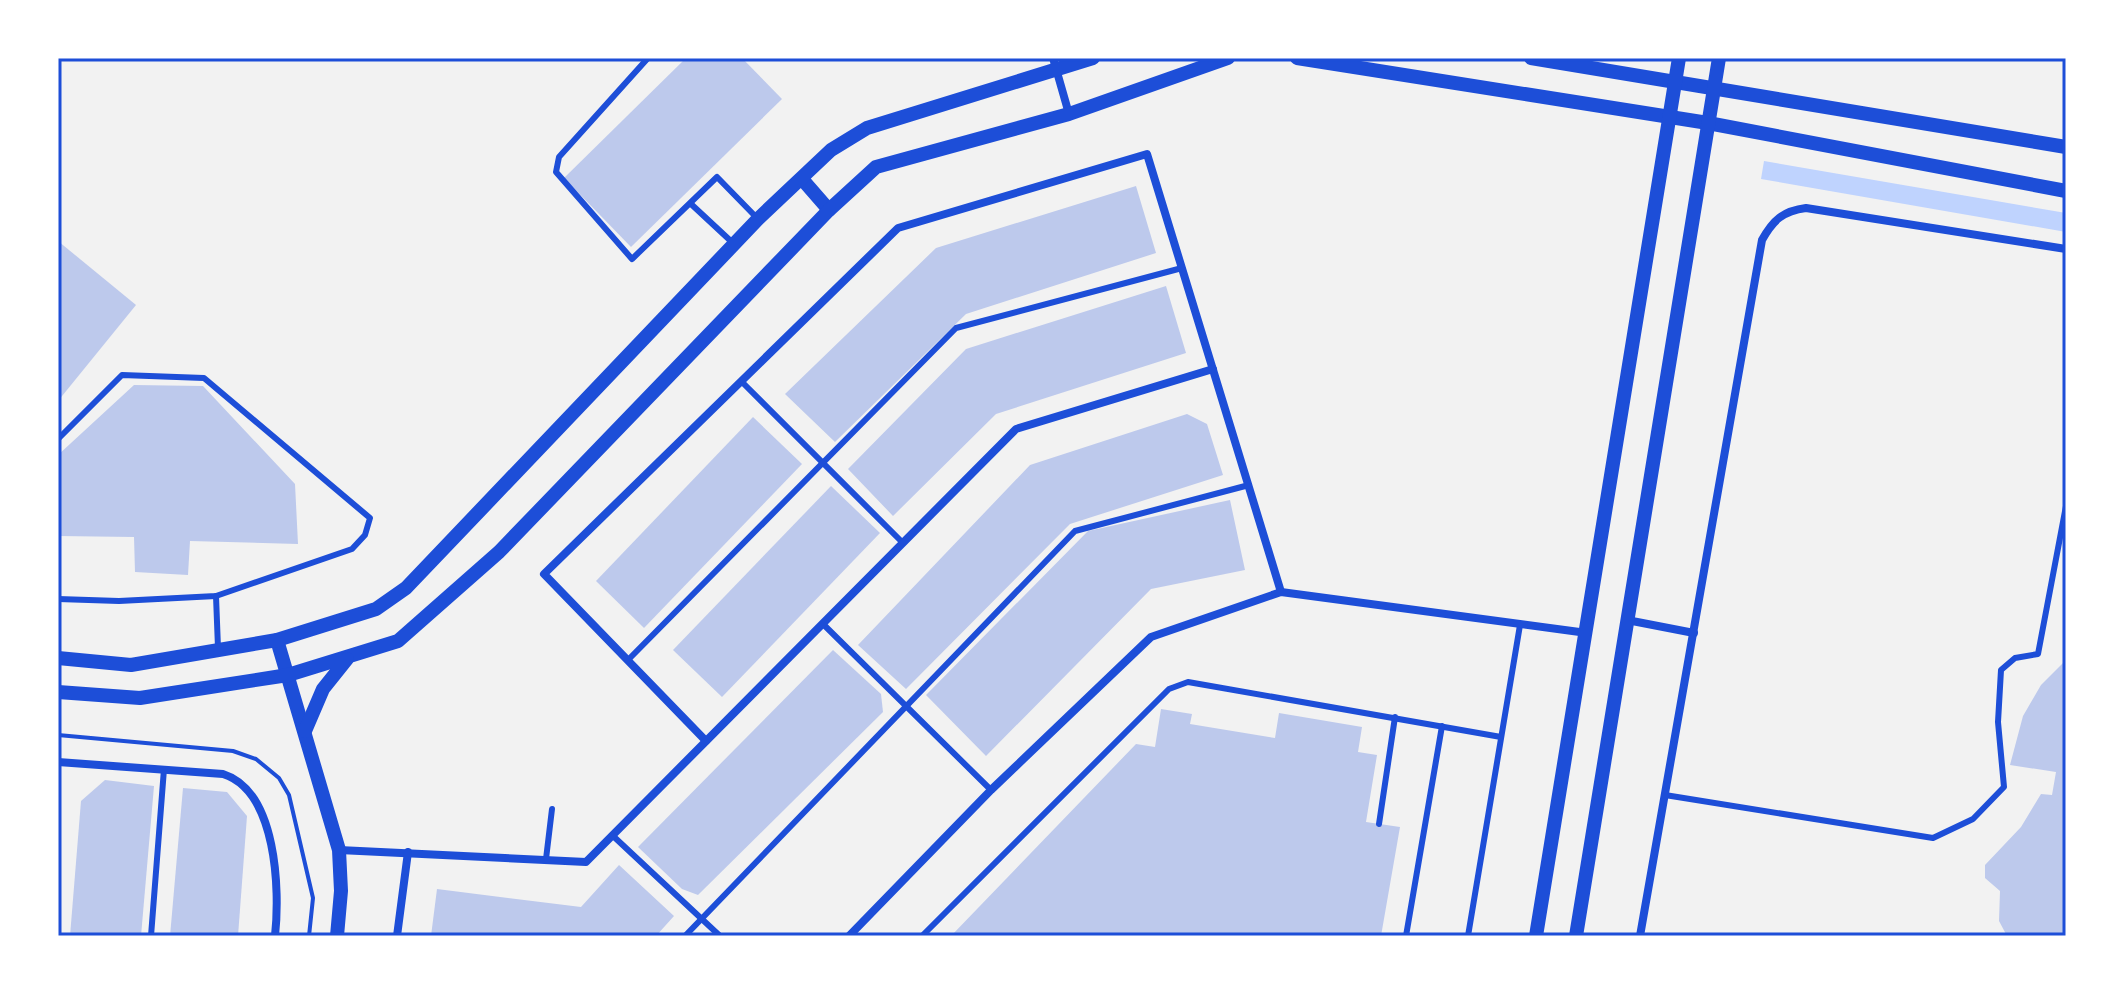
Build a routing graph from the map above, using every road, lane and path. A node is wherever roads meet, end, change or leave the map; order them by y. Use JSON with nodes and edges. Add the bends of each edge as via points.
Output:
{"nodes":[{"id":1,"x":648,"y":58,"type":"edge"},
{"id":2,"x":1093,"y":58,"type":"edge"},
{"id":3,"x":1228,"y":58,"type":"edge"},
{"id":4,"x":1297,"y":58,"type":"edge"},
{"id":5,"x":1531,"y":58,"type":"edge"},
{"id":6,"x":1679,"y":58,"type":"edge"},
{"id":7,"x":1719,"y":58,"type":"edge"},
{"id":8,"x":1054,"y":64,"type":"edge"},
{"id":9,"x":1675,"y":81,"type":"junction"},
{"id":10,"x":1714,"y":87,"type":"junction"},
{"id":11,"x":1069,"y":114,"type":"junction"},
{"id":12,"x":1669,"y":117,"type":"junction"},
{"id":13,"x":1708,"y":123,"type":"junction"},
{"id":14,"x":2066,"y":147,"type":"edge"},
{"id":15,"x":802,"y":179,"type":"junction"},
{"id":16,"x":2066,"y":191,"type":"edge"},
{"id":17,"x":691,"y":204,"type":"junction"},
{"id":18,"x":829,"y":210,"type":"junction"},
{"id":19,"x":758,"y":219,"type":"junction"},
{"id":20,"x":734,"y":244,"type":"junction"},
{"id":21,"x":2066,"y":249,"type":"edge"},
{"id":22,"x":1182,"y":268,"type":"junction"},
{"id":23,"x":1213,"y":369,"type":"junction"},
{"id":24,"x":743,"y":383,"type":"junction"},
{"id":25,"x":58,"y":439,"type":"edge"},
{"id":26,"x":824,"y":464,"type":"junction"},
{"id":27,"x":1249,"y":485,"type":"junction"},
{"id":28,"x":2066,"y":506,"type":"edge"},
{"id":29,"x":903,"y":543,"type":"junction"},
{"id":30,"x":1281,"y":592,"type":"junction"},
{"id":31,"x":216,"y":596,"type":"junction"},
{"id":32,"x":58,"y":599,"type":"edge"},
{"id":33,"x":1627,"y":620,"type":"junction"},
{"id":34,"x":824,"y":625,"type":"junction"},
{"id":35,"x":1520,"y":625,"type":"junction"},
{"id":36,"x":1588,"y":633,"type":"junction"},
{"id":37,"x":1694,"y":633,"type":"junction"},
{"id":38,"x":277,"y":640,"type":"junction"},
{"id":39,"x":218,"y":652,"type":"junction"},
{"id":40,"x":58,"y":658,"type":"edge"},
{"id":41,"x":347,"y":658,"type":"junction"},
{"id":42,"x":628,"y":660,"type":"junction"},
{"id":43,"x":288,"y":675,"type":"junction"},
{"id":44,"x":58,"y":692,"type":"edge"},
{"id":45,"x":906,"y":706,"type":"junction"},
{"id":46,"x":1395,"y":717,"type":"junction"},
{"id":47,"x":1442,"y":726,"type":"junction"},
{"id":48,"x":305,"y":731,"type":"junction"},
{"id":49,"x":1501,"y":737,"type":"junction"},
{"id":50,"x":706,"y":741,"type":"junction"},
{"id":51,"x":58,"y":762,"type":"edge"},
{"id":52,"x":164,"y":769,"type":"junction"},
{"id":53,"x":991,"y":790,"type":"junction"},
{"id":54,"x":1665,"y":795,"type":"junction"},
{"id":55,"x":552,"y":809,"type":"dead end"},
{"id":56,"x":1379,"y":824,"type":"dead end"},
{"id":57,"x":612,"y":835,"type":"junction"},
{"id":58,"x":339,"y":850,"type":"junction"},
{"id":59,"x":408,"y":852,"type":"junction"},
{"id":60,"x":546,"y":859,"type":"junction"},
{"id":61,"x":701,"y":919,"type":"junction"},
{"id":62,"x":151,"y":936,"type":"edge"},
{"id":63,"x":275,"y":936,"type":"edge"},
{"id":64,"x":337,"y":936,"type":"edge"},
{"id":65,"x":397,"y":936,"type":"edge"},
{"id":66,"x":685,"y":936,"type":"edge"},
{"id":67,"x":720,"y":936,"type":"edge"},
{"id":68,"x":849,"y":936,"type":"edge"},
{"id":69,"x":922,"y":936,"type":"edge"},
{"id":70,"x":1406,"y":936,"type":"edge"},
{"id":71,"x":1468,"y":936,"type":"edge"},
{"id":72,"x":1536,"y":936,"type":"edge"},
{"id":73,"x":1576,"y":936,"type":"edge"},
{"id":74,"x":1640,"y":936,"type":"edge"}],
"edges":[{"from":1,"to":17,"type":"lane","via":[[559,157],[556,172],[632,259]]},
{"from":2,"to":8,"type":"street"},
{"from":3,"to":11,"type":"street"},
{"from":4,"to":12,"type":"street"},
{"from":5,"to":9,"type":"street"},
{"from":6,"to":9,"type":"street"},
{"from":7,"to":10,"type":"street"},
{"from":8,"to":11,"type":"street"},
{"from":8,"to":15,"type":"street","via":[[867,128],[831,150]]},
{"from":9,"to":10,"type":"street"},
{"from":9,"to":12,"type":"street"},
{"from":10,"to":13,"type":"street"},
{"from":10,"to":14,"type":"street"},
{"from":11,"to":18,"type":"street","via":[[876,167]]},
{"from":12,"to":13,"type":"street"},
{"from":12,"to":36,"type":"street"},
{"from":13,"to":16,"type":"street"},
{"from":13,"to":33,"type":"street"},
{"from":15,"to":18,"type":"street"},
{"from":15,"to":19,"type":"street"},
{"from":17,"to":19,"type":"lane","via":[[717,177]]},
{"from":17,"to":20,"type":"lane"},
{"from":18,"to":41,"type":"street","via":[[488,562],[398,641]]},
{"from":19,"to":20,"type":"street"},
{"from":20,"to":38,"type":"street","via":[[406,588],[376,609]]},
{"from":21,"to":37,"type":"street","via":[[1806,208],[1787,211],[1771,223],[1762,240]]},
{"from":22,"to":23,"type":"street"},
{"from":22,"to":24,"type":"street","via":[[1147,154],[898,228]]},
{"from":22,"to":26,"type":"lane","via":[[956,328]]},
{"from":23,"to":27,"type":"street"},
{"from":23,"to":29,"type":"street","via":[[1016,429]]},
{"from":24,"to":26,"type":"lane"},
{"from":24,"to":42,"type":"street","via":[[544,574]]},
{"from":25,"to":31,"type":"lane","via":[[122,375],[204,378],[370,518],[365,535],[352,549]]},
{"from":26,"to":29,"type":"lane"},
{"from":26,"to":42,"type":"lane"},
{"from":27,"to":30,"type":"street"},
{"from":27,"to":45,"type":"lane","via":[[1075,531]]},
{"from":28,"to":54,"type":"lane","via":[[2038,654],[2015,658],[2001,670],[1998,722],[2004,787],[1973,819],[1933,838]]},
{"from":29,"to":34,"type":"street"},
{"from":30,"to":35,"type":"street"},
{"from":30,"to":53,"type":"street","via":[[1151,637]]},
{"from":31,"to":32,"type":"lane"},
{"from":31,"to":39,"type":"lane"},
{"from":33,"to":37,"type":"street"},
{"from":33,"to":73,"type":"street"},
{"from":34,"to":45,"type":"lane"},
{"from":34,"to":50,"type":"street"},
{"from":35,"to":36,"type":"street"},
{"from":35,"to":49,"type":"lane"},
{"from":36,"to":72,"type":"street"},
{"from":37,"to":54,"type":"street"},
{"from":38,"to":39,"type":"street"},
{"from":38,"to":43,"type":"street"},
{"from":39,"to":40,"type":"street","via":[[131,665]]},
{"from":41,"to":43,"type":"street"},
{"from":41,"to":48,"type":"street","via":[[323,689]]},
{"from":42,"to":50,"type":"street"},
{"from":43,"to":44,"type":"street","via":[[140,698]]},
{"from":43,"to":48,"type":"street"},
{"from":45,"to":53,"type":"lane"},
{"from":45,"to":61,"type":"lane"},
{"from":46,"to":47,"type":"lane"},
{"from":46,"to":56,"type":"lane"},
{"from":46,"to":69,"type":"lane","via":[[1211,683],[1188,682],[1169,689]]},
{"from":47,"to":49,"type":"lane"},
{"from":47,"to":70,"type":"lane"},
{"from":48,"to":58,"type":"street"},
{"from":49,"to":71,"type":"lane"},
{"from":50,"to":57,"type":"street"},
{"from":51,"to":52,"type":"street"},
{"from":52,"to":62,"type":"lane"},
{"from":52,"to":63,"type":"street","via":[[223,774],[250,790],[261,810],[280,893]]},
{"from":53,"to":68,"type":"street"},
{"from":54,"to":74,"type":"street"},
{"from":55,"to":60,"type":"lane"},
{"from":57,"to":60,"type":"street","via":[[586,862]]},
{"from":57,"to":61,"type":"lane"},
{"from":58,"to":59,"type":"street"},
{"from":58,"to":64,"type":"street"},
{"from":59,"to":60,"type":"street"},
{"from":59,"to":65,"type":"street"},
{"from":61,"to":66,"type":"lane"},
{"from":61,"to":67,"type":"lane"}]}
